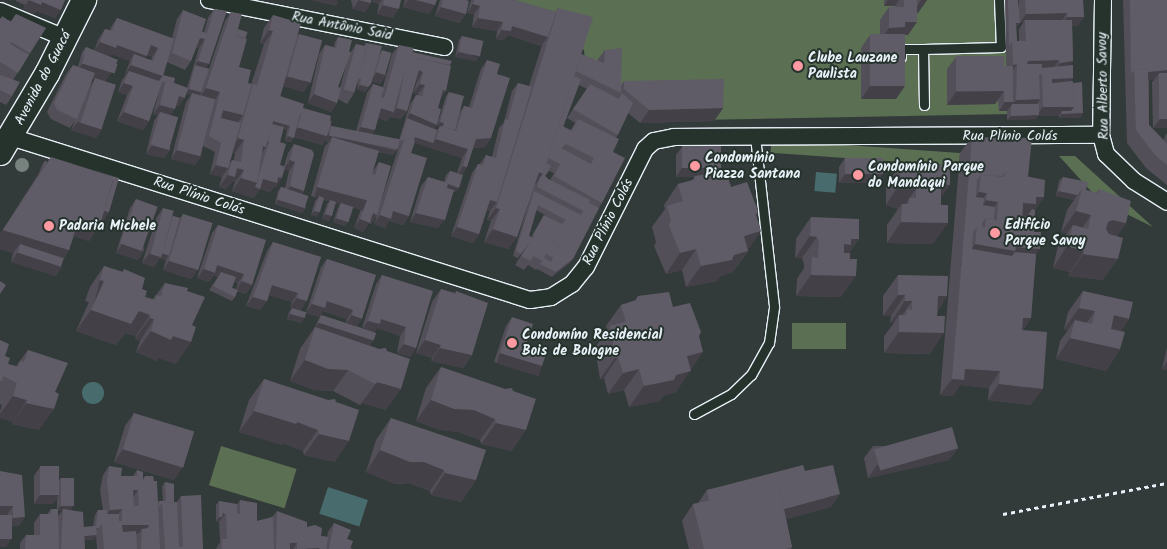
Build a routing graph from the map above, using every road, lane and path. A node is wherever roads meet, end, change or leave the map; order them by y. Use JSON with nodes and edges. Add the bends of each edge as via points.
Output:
{"nodes":[{"id":1,"x":84,"y":0,"type":"edge"},
{"id":2,"x":210,"y":0,"type":"edge"},
{"id":3,"x":999,"y":0,"type":"edge"},
{"id":4,"x":1103,"y":0,"type":"edge"},
{"id":5,"x":0,"y":11,"type":"edge"},
{"id":6,"x":65,"y":38,"type":"junction"},
{"id":7,"x":444,"y":47,"type":"dead end"},
{"id":8,"x":923,"y":49,"type":"junction"},
{"id":9,"x":902,"y":69,"type":"edge"},
{"id":10,"x":924,"y":105,"type":"dead end"},
{"id":11,"x":1101,"y":135,"type":"junction"},
{"id":12,"x":755,"y":137,"type":"junction"},
{"id":13,"x":6,"y":145,"type":"edge"},
{"id":14,"x":1167,"y":202,"type":"edge"},
{"id":15,"x":694,"y":414,"type":"dead end"},
{"id":16,"x":1167,"y":483,"type":"edge"},
{"id":17,"x":1003,"y":514,"type":"dead end"}],
"edges":[{"from":1,"to":6,"type":"street","name":"Avenida do Guacá"},
{"from":2,"to":7,"type":"street","name":"Rua Antônio Said"},
{"from":3,"to":8,"type":"lane","via":[[1001,47]]},
{"from":4,"to":11,"type":"street","name":"Rua Alberto Savoy"},
{"from":5,"to":6,"type":"street"},
{"from":6,"to":13,"type":"street","name":"Avenida do Guacá"},
{"from":8,"to":9,"type":"lane","via":[[901,50]]},
{"from":8,"to":10,"type":"lane"},
{"from":11,"to":12,"type":"street","name":"Rua Plínio Colás"},
{"from":11,"to":14,"type":"street","name":"Rua Alberto Savoy","via":[[1106,154],[1119,168]]},
{"from":12,"to":13,"type":"street","name":"Rua Plínio Colás","via":[[654,141],[645,150],[581,273],[572,284],[551,297],[530,300]]},
{"from":12,"to":15,"type":"lane","via":[[774,306],[769,343],[751,375],[731,394]]},
{"from":16,"to":17,"type":"path"}]}
